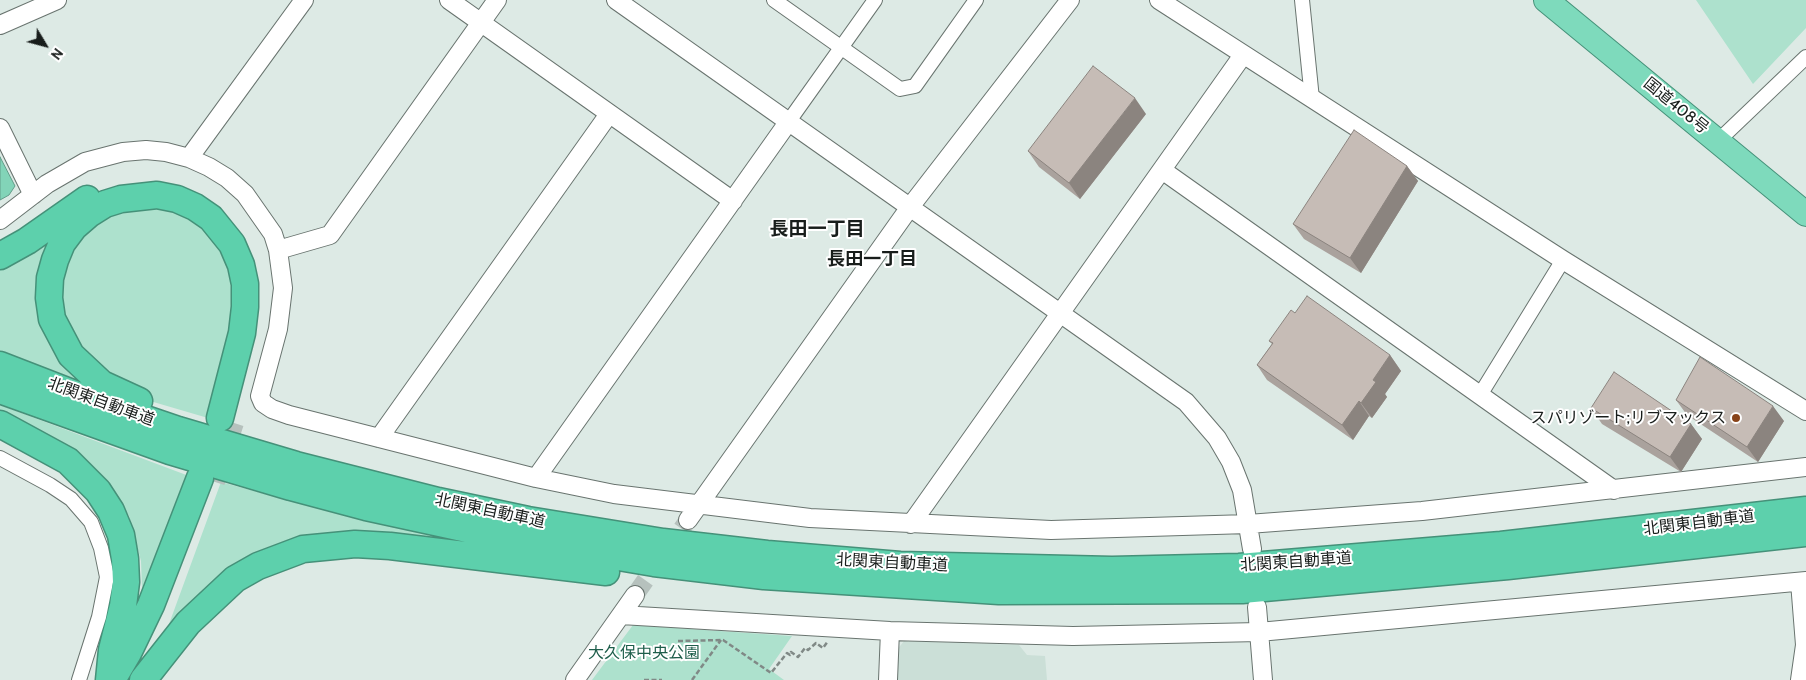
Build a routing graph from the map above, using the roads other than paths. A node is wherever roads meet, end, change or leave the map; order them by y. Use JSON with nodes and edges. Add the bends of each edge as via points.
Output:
{"nodes":[{"id":1,"x":57,"y":0,"type":"edge"},
{"id":2,"x":304,"y":0,"type":"edge"},
{"id":3,"x":449,"y":0,"type":"edge"},
{"id":4,"x":497,"y":0,"type":"edge"},
{"id":5,"x":616,"y":0,"type":"edge"},
{"id":6,"x":874,"y":0,"type":"edge"},
{"id":7,"x":976,"y":0,"type":"edge"},
{"id":8,"x":1070,"y":0,"type":"edge"},
{"id":9,"x":1159,"y":0,"type":"edge"},
{"id":10,"x":1302,"y":0,"type":"edge"},
{"id":11,"x":1546,"y":0,"type":"edge"},
{"id":12,"x":778,"y":1,"type":"edge"},
{"id":13,"x":481,"y":23,"type":"junction"},
{"id":14,"x":0,"y":25,"type":"edge"},
{"id":15,"x":841,"y":48,"type":"junction"},
{"id":16,"x":1242,"y":54,"type":"junction"},
{"id":17,"x":1806,"y":57,"type":"edge"},
{"id":18,"x":1312,"y":99,"type":"junction"},
{"id":19,"x":609,"y":114,"type":"junction"},
{"id":20,"x":789,"y":122,"type":"junction"},
{"id":21,"x":0,"y":128,"type":"edge"},
{"id":22,"x":1718,"y":141,"type":"junction"},
{"id":23,"x":189,"y":158,"type":"junction"},
{"id":24,"x":1162,"y":170,"type":"junction"},
{"id":25,"x":33,"y":195,"type":"junction"},
{"id":26,"x":733,"y":201,"type":"junction"},
{"id":27,"x":910,"y":207,"type":"junction"},
{"id":28,"x":1806,"y":214,"type":"edge"},
{"id":29,"x":0,"y":220,"type":"edge"},
{"id":30,"x":278,"y":250,"type":"junction"},
{"id":31,"x":0,"y":256,"type":"edge"},
{"id":32,"x":1563,"y":260,"type":"junction"},
{"id":33,"x":1061,"y":312,"type":"junction"},
{"id":34,"x":0,"y":365,"type":"edge"},
{"id":35,"x":0,"y":390,"type":"edge"},
{"id":36,"x":1480,"y":395,"type":"junction"},
{"id":37,"x":1806,"y":411,"type":"edge"},
{"id":38,"x":0,"y":424,"type":"edge"},
{"id":39,"x":379,"y":438,"type":"junction"},
{"id":40,"x":0,"y":458,"type":"edge"},
{"id":41,"x":1806,"y":467,"type":"edge"},
{"id":42,"x":536,"y":478,"type":"junction"},
{"id":43,"x":1614,"y":490,"type":"junction"},
{"id":44,"x":438,"y":501,"type":"junction"},
{"id":45,"x":700,"y":503,"type":"junction"},
{"id":46,"x":1806,"y":510,"type":"edge"},
{"id":47,"x":688,"y":520,"type":"tunnel mouth"},
{"id":48,"x":911,"y":524,"type":"junction"},
{"id":49,"x":1248,"y":524,"type":"junction"},
{"id":50,"x":1806,"y":533,"type":"edge"},
{"id":51,"x":1252,"y":549,"type":"dead end"},
{"id":52,"x":1803,"y":582,"type":"edge"},
{"id":53,"x":896,"y":587,"type":"junction"},
{"id":54,"x":635,"y":595,"type":"tunnel mouth"},
{"id":55,"x":1257,"y":607,"type":"dead end"},
{"id":56,"x":621,"y":615,"type":"junction"},
{"id":57,"x":890,"y":631,"type":"junction"},
{"id":58,"x":1259,"y":632,"type":"junction"},
{"id":59,"x":79,"y":680,"type":"edge"},
{"id":60,"x":110,"y":680,"type":"edge"},
{"id":61,"x":134,"y":680,"type":"edge"},
{"id":62,"x":143,"y":680,"type":"edge"},
{"id":63,"x":575,"y":680,"type":"edge"},
{"id":64,"x":888,"y":680,"type":"edge"},
{"id":65,"x":1263,"y":680,"type":"edge"},
{"id":66,"x":1800,"y":680,"type":"edge"}],
"edges":[{"from":1,"to":14,"type":"street"},
{"from":2,"to":23,"type":"street"},
{"from":3,"to":13,"type":"street"},
{"from":4,"to":13,"type":"street"},
{"from":5,"to":20,"type":"street"},
{"from":6,"to":15,"type":"street"},
{"from":7,"to":15,"type":"street","via":[[915,86],[900,89]]},
{"from":8,"to":27,"type":"street"},
{"from":9,"to":16,"type":"street"},
{"from":10,"to":18,"type":"street"},
{"from":11,"to":22,"type":"highway","name":"国道408号"},
{"from":12,"to":15,"type":"street"},
{"from":13,"to":19,"type":"street"},
{"from":13,"to":30,"type":"street","via":[[330,235]]},
{"from":15,"to":20,"type":"street"},
{"from":16,"to":18,"type":"street"},
{"from":16,"to":24,"type":"street"},
{"from":17,"to":22,"type":"street"},
{"from":18,"to":32,"type":"street"},
{"from":19,"to":26,"type":"street"},
{"from":19,"to":39,"type":"street"},
{"from":20,"to":26,"type":"street"},
{"from":20,"to":27,"type":"street"},
{"from":21,"to":25,"type":"street"},
{"from":22,"to":28,"type":"highway","name":"国道408号"},
{"from":23,"to":25,"type":"street","via":[[146,150],[123,152],[85,162]]},
{"from":23,"to":30,"type":"street","via":[[227,178],[245,194],[273,234]]},
{"from":24,"to":33,"type":"street"},
{"from":24,"to":36,"type":"street"},
{"from":25,"to":29,"type":"street"},
{"from":26,"to":42,"type":"street"},
{"from":27,"to":33,"type":"street"},
{"from":27,"to":45,"type":"street"},
{"from":30,"to":39,"type":"street","via":[[283,288],[278,329],[260,396],[263,403],[280,412]]},
{"from":31,"to":44,"type":"highway","via":[[80,203],[117,186],[155,182],[189,190],[207,200],[237,228],[248,246],[258,286],[259,305],[254,329],[226,420],[245,307],[241,265],[232,244],[210,218],[196,207],[177,199],[139,195],[105,204],[70,232],[55,260],[49,298],[52,319],[70,355],[102,384],[183,419],[301,456],[373,473]]},
{"from":32,"to":36,"type":"street"},
{"from":32,"to":37,"type":"street"},
{"from":33,"to":48,"type":"street"},
{"from":33,"to":49,"type":"street","via":[[1172,391],[1203,420],[1231,462],[1242,490]]},
{"from":34,"to":44,"type":"highway","name":"北関東自動車道","via":[[178,430],[296,466]]},
{"from":35,"to":53,"type":"highway","name":"北関東自動車道","via":[[170,451],[291,487],[433,522],[654,563]]},
{"from":36,"to":43,"type":"street"},
{"from":38,"to":60,"type":"highway","via":[[68,462],[98,491],[111,511],[120,535],[126,582],[112,650]]},
{"from":39,"to":42,"type":"street"},
{"from":40,"to":59,"type":"street","via":[[71,500],[91,522],[101,548],[107,577],[99,617]]},
{"from":41,"to":43,"type":"street"},
{"from":42,"to":45,"type":"street","via":[[614,494]]},
{"from":43,"to":49,"type":"street","via":[[1422,511]]},
{"from":44,"to":46,"type":"highway","name":"北関東自動車道","via":[[528,520],[663,542],[767,554],[900,565],[1112,570],[1239,567],[1501,546]]},
{"from":45,"to":47,"type":"street"},
{"from":45,"to":48,"type":"street","via":[[810,518]]},
{"from":48,"to":49,"type":"street","via":[[1051,530]]},
{"from":49,"to":51,"type":"street"},
{"from":50,"to":53,"type":"highway","name":"北関東自動車道","via":[[1489,568],[1242,590],[998,592]]},
{"from":52,"to":58,"type":"street"},
{"from":52,"to":66,"type":"street","via":[[1805,645]]},
{"from":53,"to":62,"type":"highway","via":[[762,586],[648,577],[390,546],[328,545],[280,556],[235,579],[188,623]]},
{"from":54,"to":56,"type":"street"},
{"from":55,"to":58,"type":"street"},
{"from":56,"to":57,"type":"street"},
{"from":56,"to":63,"type":"street"},
{"from":57,"to":58,"type":"street","via":[[1073,636]]},
{"from":57,"to":64,"type":"street"},
{"from":58,"to":65,"type":"street"},
{"from":60,"to":61,"type":"highway","via":[[128,653],[206,480],[186,551]]}]}
